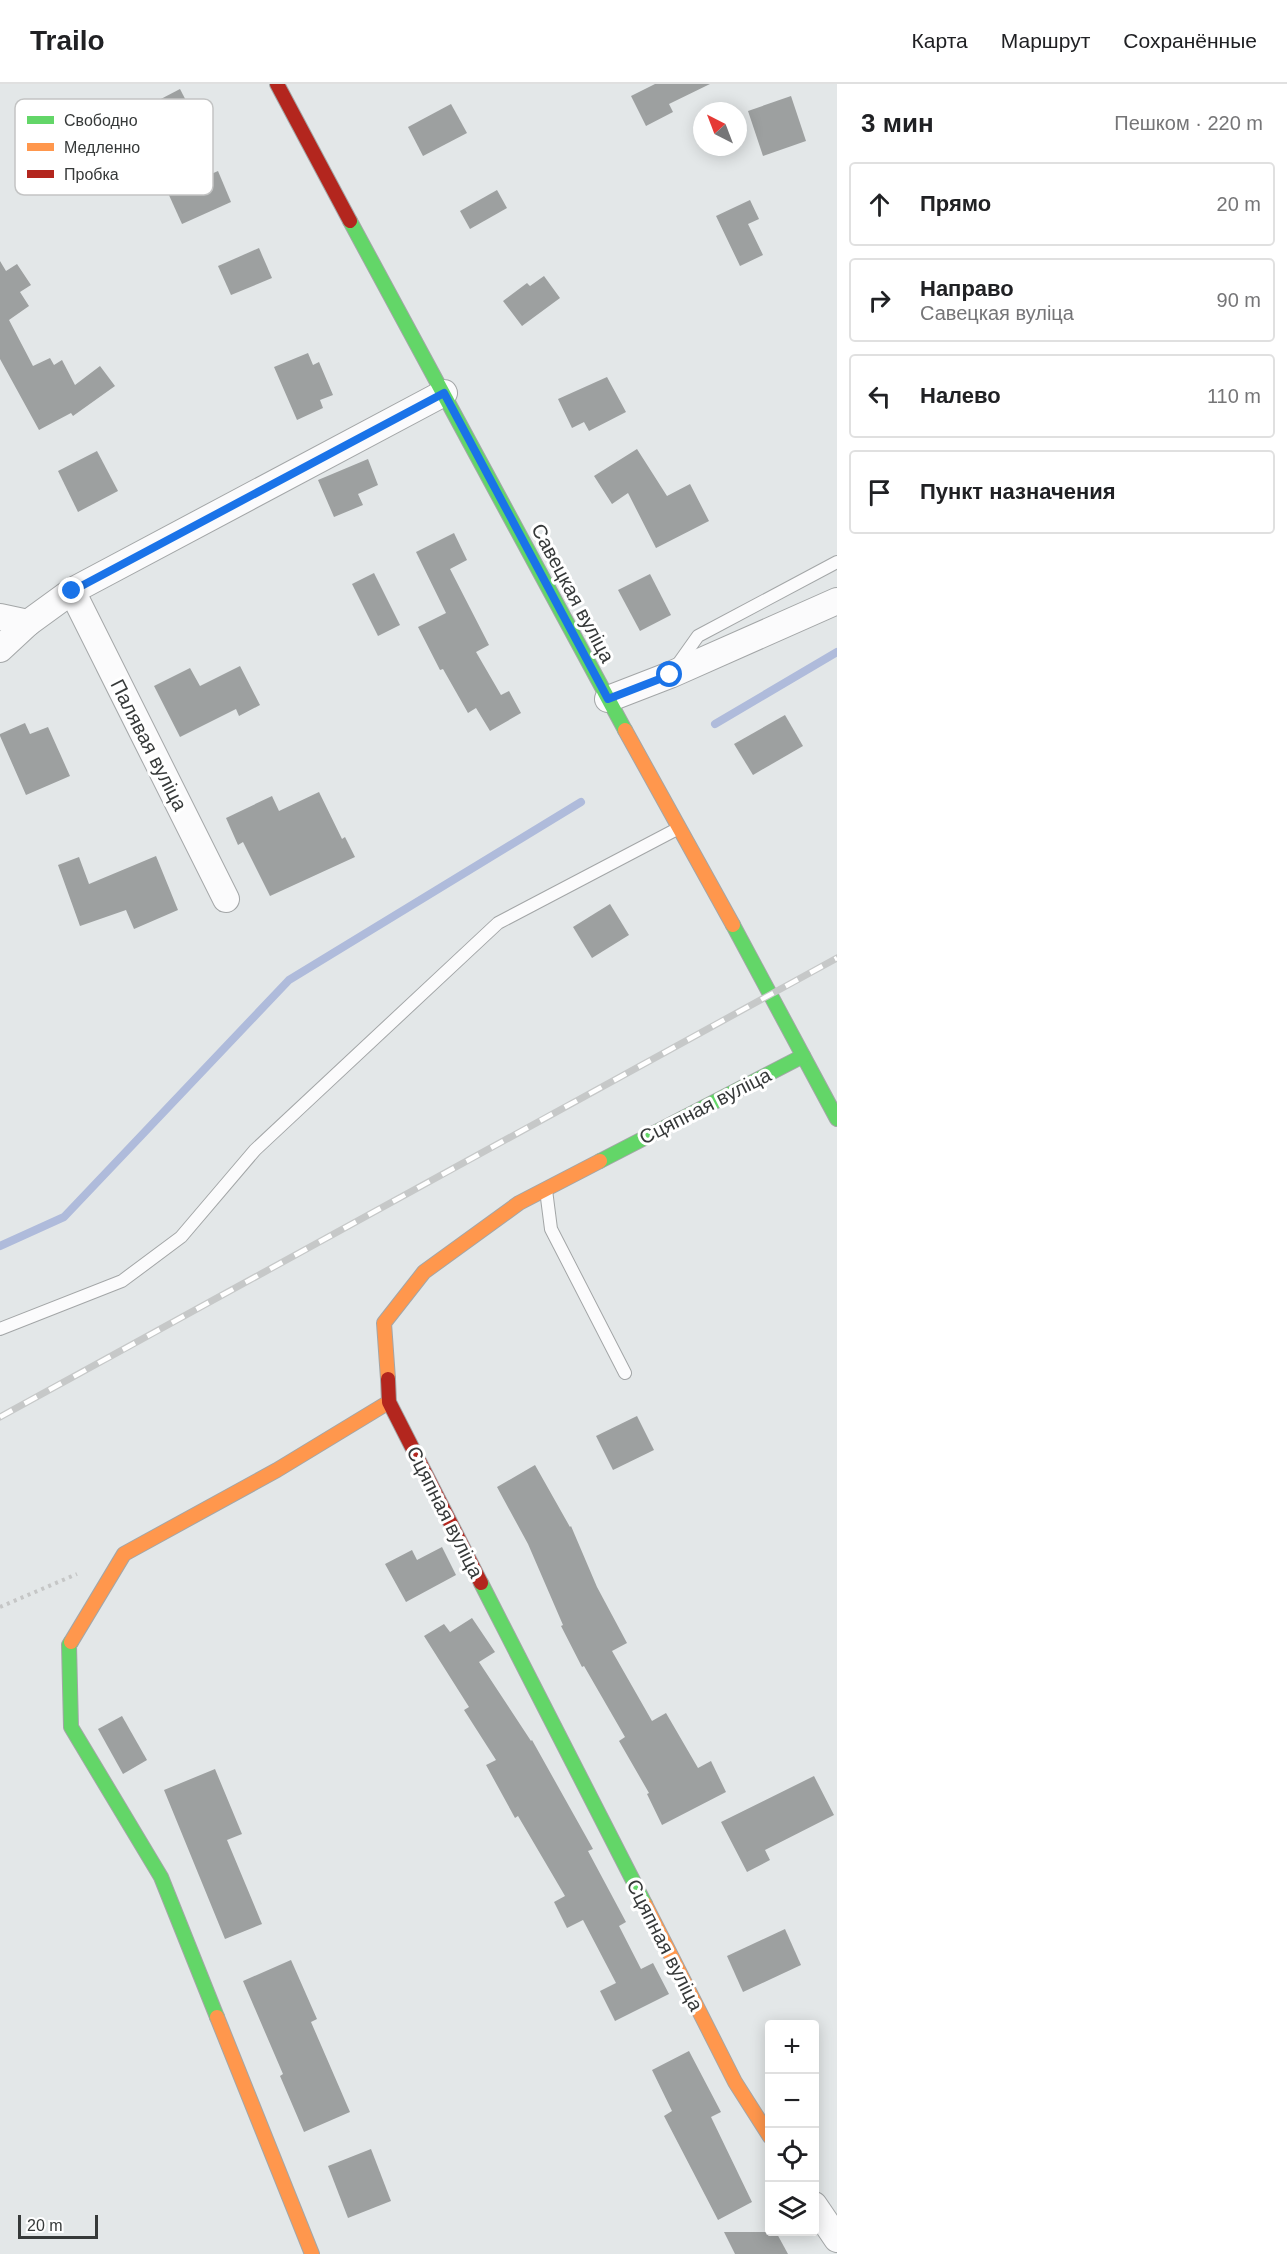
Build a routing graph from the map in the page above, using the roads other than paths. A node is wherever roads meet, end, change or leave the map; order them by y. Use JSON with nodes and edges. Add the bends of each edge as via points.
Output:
{"nodes":[{"id":1,"x":277,"y":84,"type":"edge"},
{"id":2,"x":444,"y":393,"type":"junction"},
{"id":3,"x":837,"y":562,"type":"edge"},
{"id":4,"x":72,"y":591,"type":"junction"},
{"id":5,"x":837,"y":601,"type":"edge"},
{"id":6,"x":0,"y":617,"type":"edge"},
{"id":7,"x":28,"y":623,"type":"junction"},
{"id":8,"x":0,"y":649,"type":"edge"},
{"id":9,"x":670,"y":675,"type":"junction"},
{"id":10,"x":608,"y":699,"type":"junction"},
{"id":11,"x":680,"y":827,"type":"junction"},
{"id":12,"x":226,"y":899,"type":"dead end"},
{"id":13,"x":803,"y":1056,"type":"junction"},
{"id":14,"x":832,"y":1103,"type":"edge"},
{"id":15,"x":546,"y":1189,"type":"junction"},
{"id":16,"x":0,"y":1329,"type":"edge"},
{"id":17,"x":625,"y":1373,"type":"dead end"},
{"id":18,"x":389,"y":1402,"type":"junction"},
{"id":19,"x":765,"y":2129,"type":"edge"},
{"id":20,"x":819,"y":2212,"type":"edge"},
{"id":21,"x":837,"y":2239,"type":"edge"},
{"id":22,"x":312,"y":2254,"type":"edge"}],
"edges":[{"from":1,"to":2,"type":"street","name":"Савецкая вуліца"},
{"from":2,"to":4,"type":"street"},
{"from":2,"to":10,"type":"street","name":"Савецкая вуліца"},
{"from":3,"to":9,"type":"lane","via":[[698,636]]},
{"from":4,"to":7,"type":"street"},
{"from":4,"to":12,"type":"street","name":"Палявая вуліца"},
{"from":5,"to":9,"type":"street"},
{"from":6,"to":7,"type":"street"},
{"from":7,"to":8,"type":"street"},
{"from":9,"to":10,"type":"street"},
{"from":10,"to":11,"type":"street","name":"Савецкая вуліца"},
{"from":11,"to":13,"type":"street","name":"Савецкая вуліца"},
{"from":11,"to":16,"type":"lane","via":[[498,923],[255,1150],[181,1237],[122,1281]]},
{"from":13,"to":14,"type":"street","name":"Савецкая вуліца"},
{"from":13,"to":15,"type":"street","name":"Сцяпная вуліца"},
{"from":15,"to":17,"type":"lane","via":[[551,1229]]},
{"from":15,"to":18,"type":"street","name":"Сцяпная вуліца","via":[[519,1203],[424,1272],[384,1323]]},
{"from":18,"to":19,"type":"street","name":"Сцяпная вуліца","via":[[735,2082]]},
{"from":18,"to":22,"type":"street","via":[[277,1470],[123,1554],[69,1646],[71,1727],[161,1877]]},
{"from":20,"to":21,"type":"street"}]}
